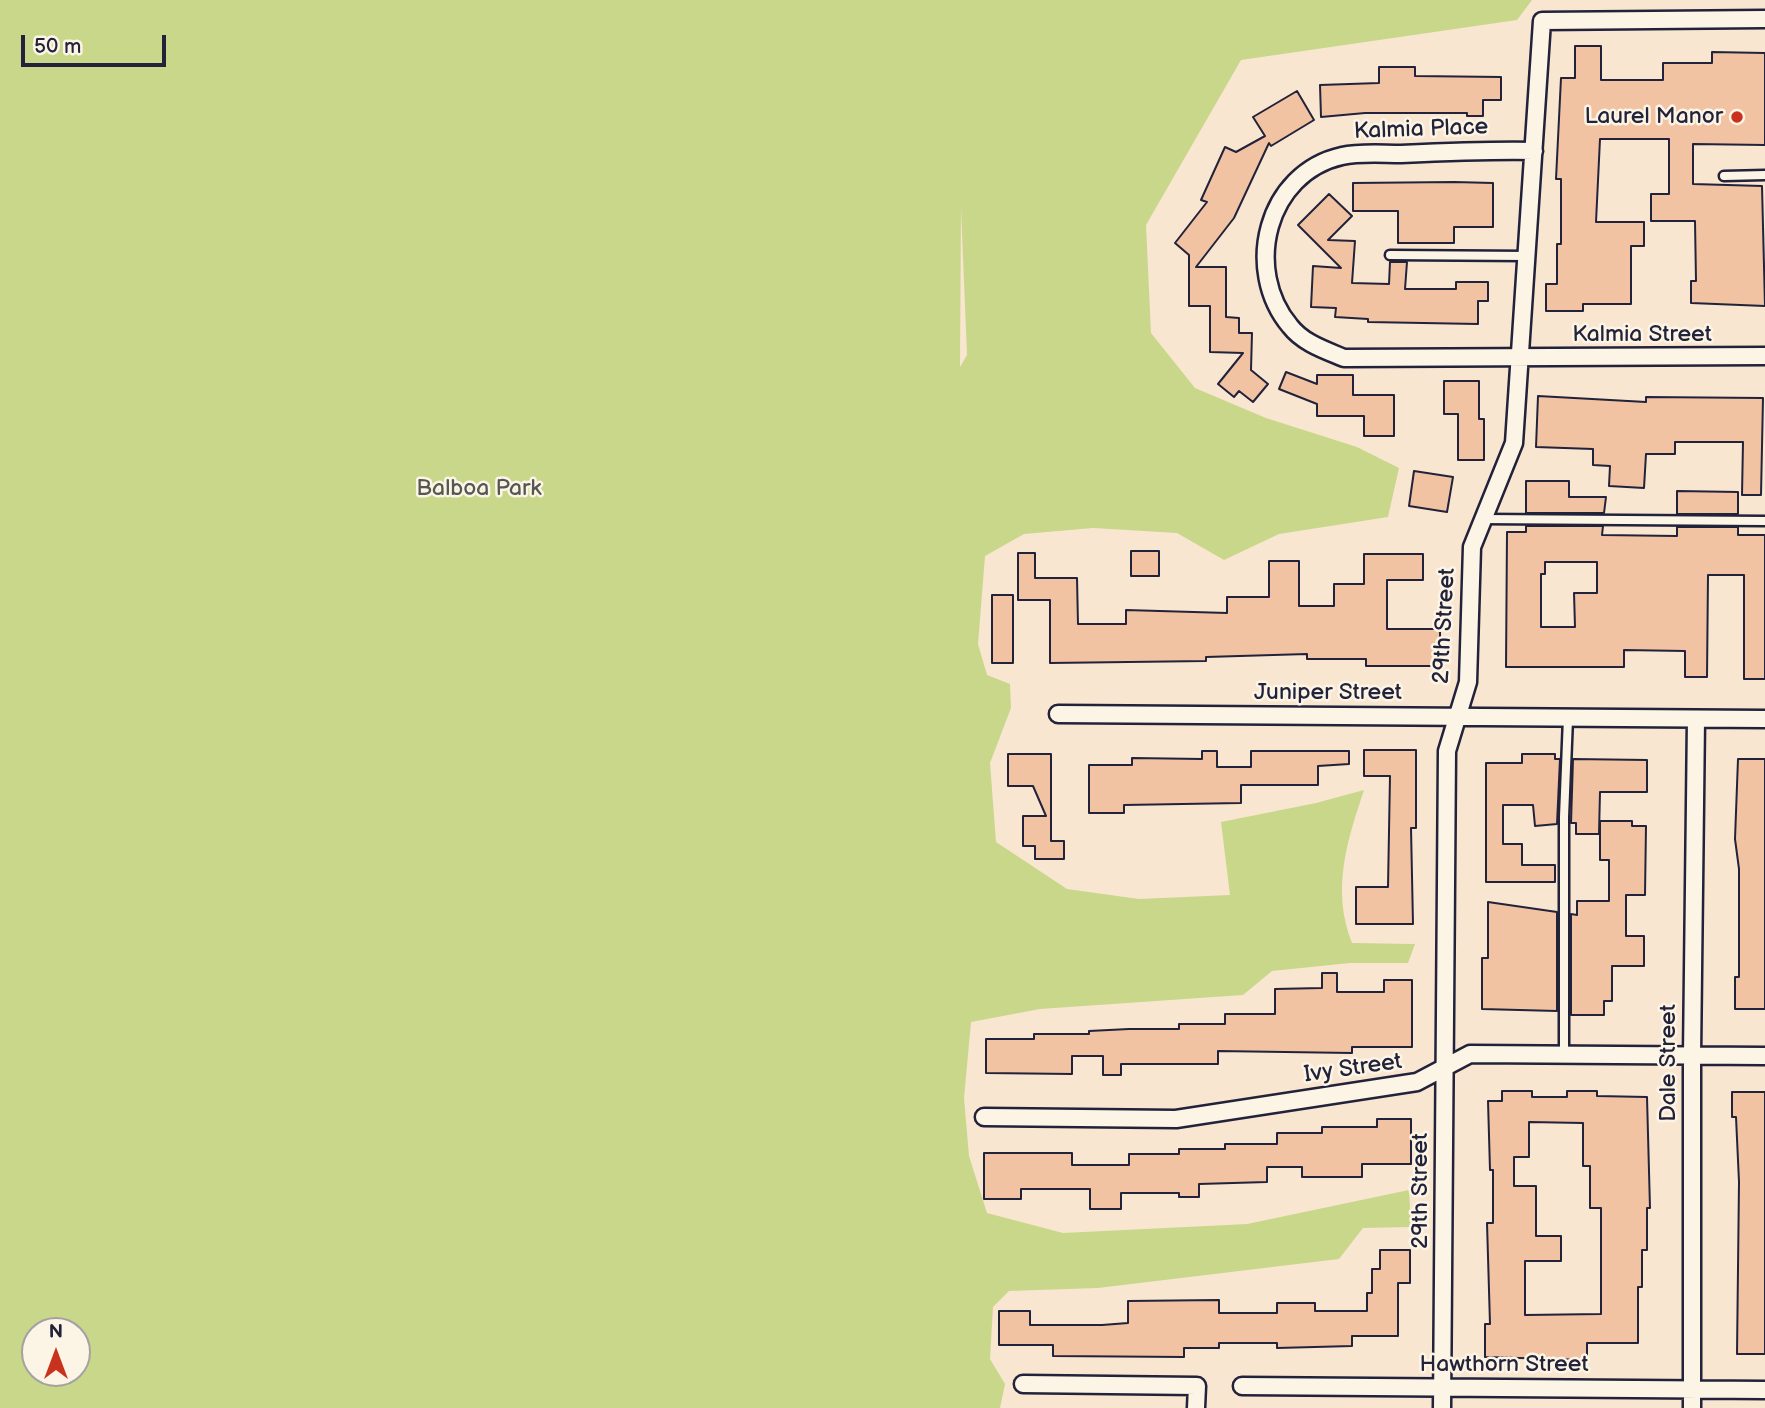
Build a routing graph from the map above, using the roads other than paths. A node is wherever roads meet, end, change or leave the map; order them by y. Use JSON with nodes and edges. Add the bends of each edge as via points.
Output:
{"nodes":[{"id":1,"x":1765,"y":19,"type":"edge"},
{"id":2,"x":1534,"y":151,"type":"junction"},
{"id":3,"x":1765,"y":174,"type":"edge"},
{"id":4,"x":1724,"y":176,"type":"dead end"},
{"id":5,"x":1390,"y":255,"type":"dead end"},
{"id":6,"x":1527,"y":256,"type":"junction"},
{"id":7,"x":1765,"y":356,"type":"edge"},
{"id":8,"x":1520,"y":358,"type":"junction"},
{"id":9,"x":1482,"y":519,"type":"junction"},
{"id":10,"x":1765,"y":521,"type":"edge"},
{"id":11,"x":1058,"y":714,"type":"dead end"},
{"id":12,"x":1458,"y":716,"type":"junction"},
{"id":13,"x":1568,"y":718,"type":"junction"},
{"id":14,"x":1696,"y":719,"type":"junction"},
{"id":15,"x":1765,"y":719,"type":"edge"},
{"id":16,"x":1564,"y":1055,"type":"junction"},
{"id":17,"x":1692,"y":1055,"type":"junction"},
{"id":18,"x":1765,"y":1056,"type":"edge"},
{"id":19,"x":1444,"y":1066,"type":"junction"},
{"id":20,"x":985,"y":1117,"type":"dead end"},
{"id":21,"x":1023,"y":1384,"type":"dead end"},
{"id":22,"x":1242,"y":1386,"type":"dead end"},
{"id":23,"x":1442,"y":1388,"type":"junction"},
{"id":24,"x":1693,"y":1390,"type":"junction"},
{"id":25,"x":1765,"y":1390,"type":"edge"},
{"id":26,"x":1196,"y":1408,"type":"edge"},
{"id":27,"x":1442,"y":1408,"type":"edge"},
{"id":28,"x":1692,"y":1408,"type":"edge"}],
"edges":[{"from":1,"to":2,"type":"street","name":"29th Street","via":[[1542,21]]},
{"from":2,"to":6,"type":"street","name":"29th Street"},
{"from":2,"to":8,"type":"street","name":"Kalmia Place","via":[[1342,156],[1311,169],[1282,198],[1265,233],[1263,260],[1274,302],[1290,328],[1311,345],[1344,358]]},
{"from":3,"to":4,"type":"lane"},
{"from":5,"to":6,"type":"lane"},
{"from":6,"to":8,"type":"street","name":"29th Street"},
{"from":7,"to":8,"type":"street","name":"Kalmia Street"},
{"from":8,"to":9,"type":"street","name":"29th Street","via":[[1514,443]]},
{"from":9,"to":10,"type":"lane"},
{"from":9,"to":12,"type":"street","name":"29th Street","via":[[1472,547],[1468,682]]},
{"from":11,"to":12,"type":"street","name":"Juniper Street"},
{"from":12,"to":13,"type":"street","name":"Juniper Street"},
{"from":12,"to":19,"type":"street","name":"29th Street","via":[[1447,751]]},
{"from":13,"to":14,"type":"street","name":"Juniper Street"},
{"from":13,"to":16,"type":"lane"},
{"from":14,"to":15,"type":"street","name":"Juniper Street"},
{"from":14,"to":17,"type":"street","name":"Dale Street"},
{"from":16,"to":17,"type":"street","name":"Ivy Street"},
{"from":16,"to":19,"type":"street","name":"Ivy Street","via":[[1470,1054]]},
{"from":17,"to":18,"type":"street","name":"Ivy Street"},
{"from":17,"to":24,"type":"street","name":"Dale Street"},
{"from":19,"to":20,"type":"street","name":"Ivy Street","via":[[1417,1082],[1176,1119]]},
{"from":19,"to":23,"type":"street","name":"29th Street"},
{"from":21,"to":26,"type":"street","via":[[1197,1386]]},
{"from":22,"to":23,"type":"street","name":"Hawthorn Street"},
{"from":23,"to":24,"type":"street","name":"Hawthorn Street"},
{"from":23,"to":27,"type":"street","name":"29th Street"},
{"from":24,"to":25,"type":"street","name":"Hawthorn Street"},
{"from":24,"to":28,"type":"street","name":"Dale Street"}]}
